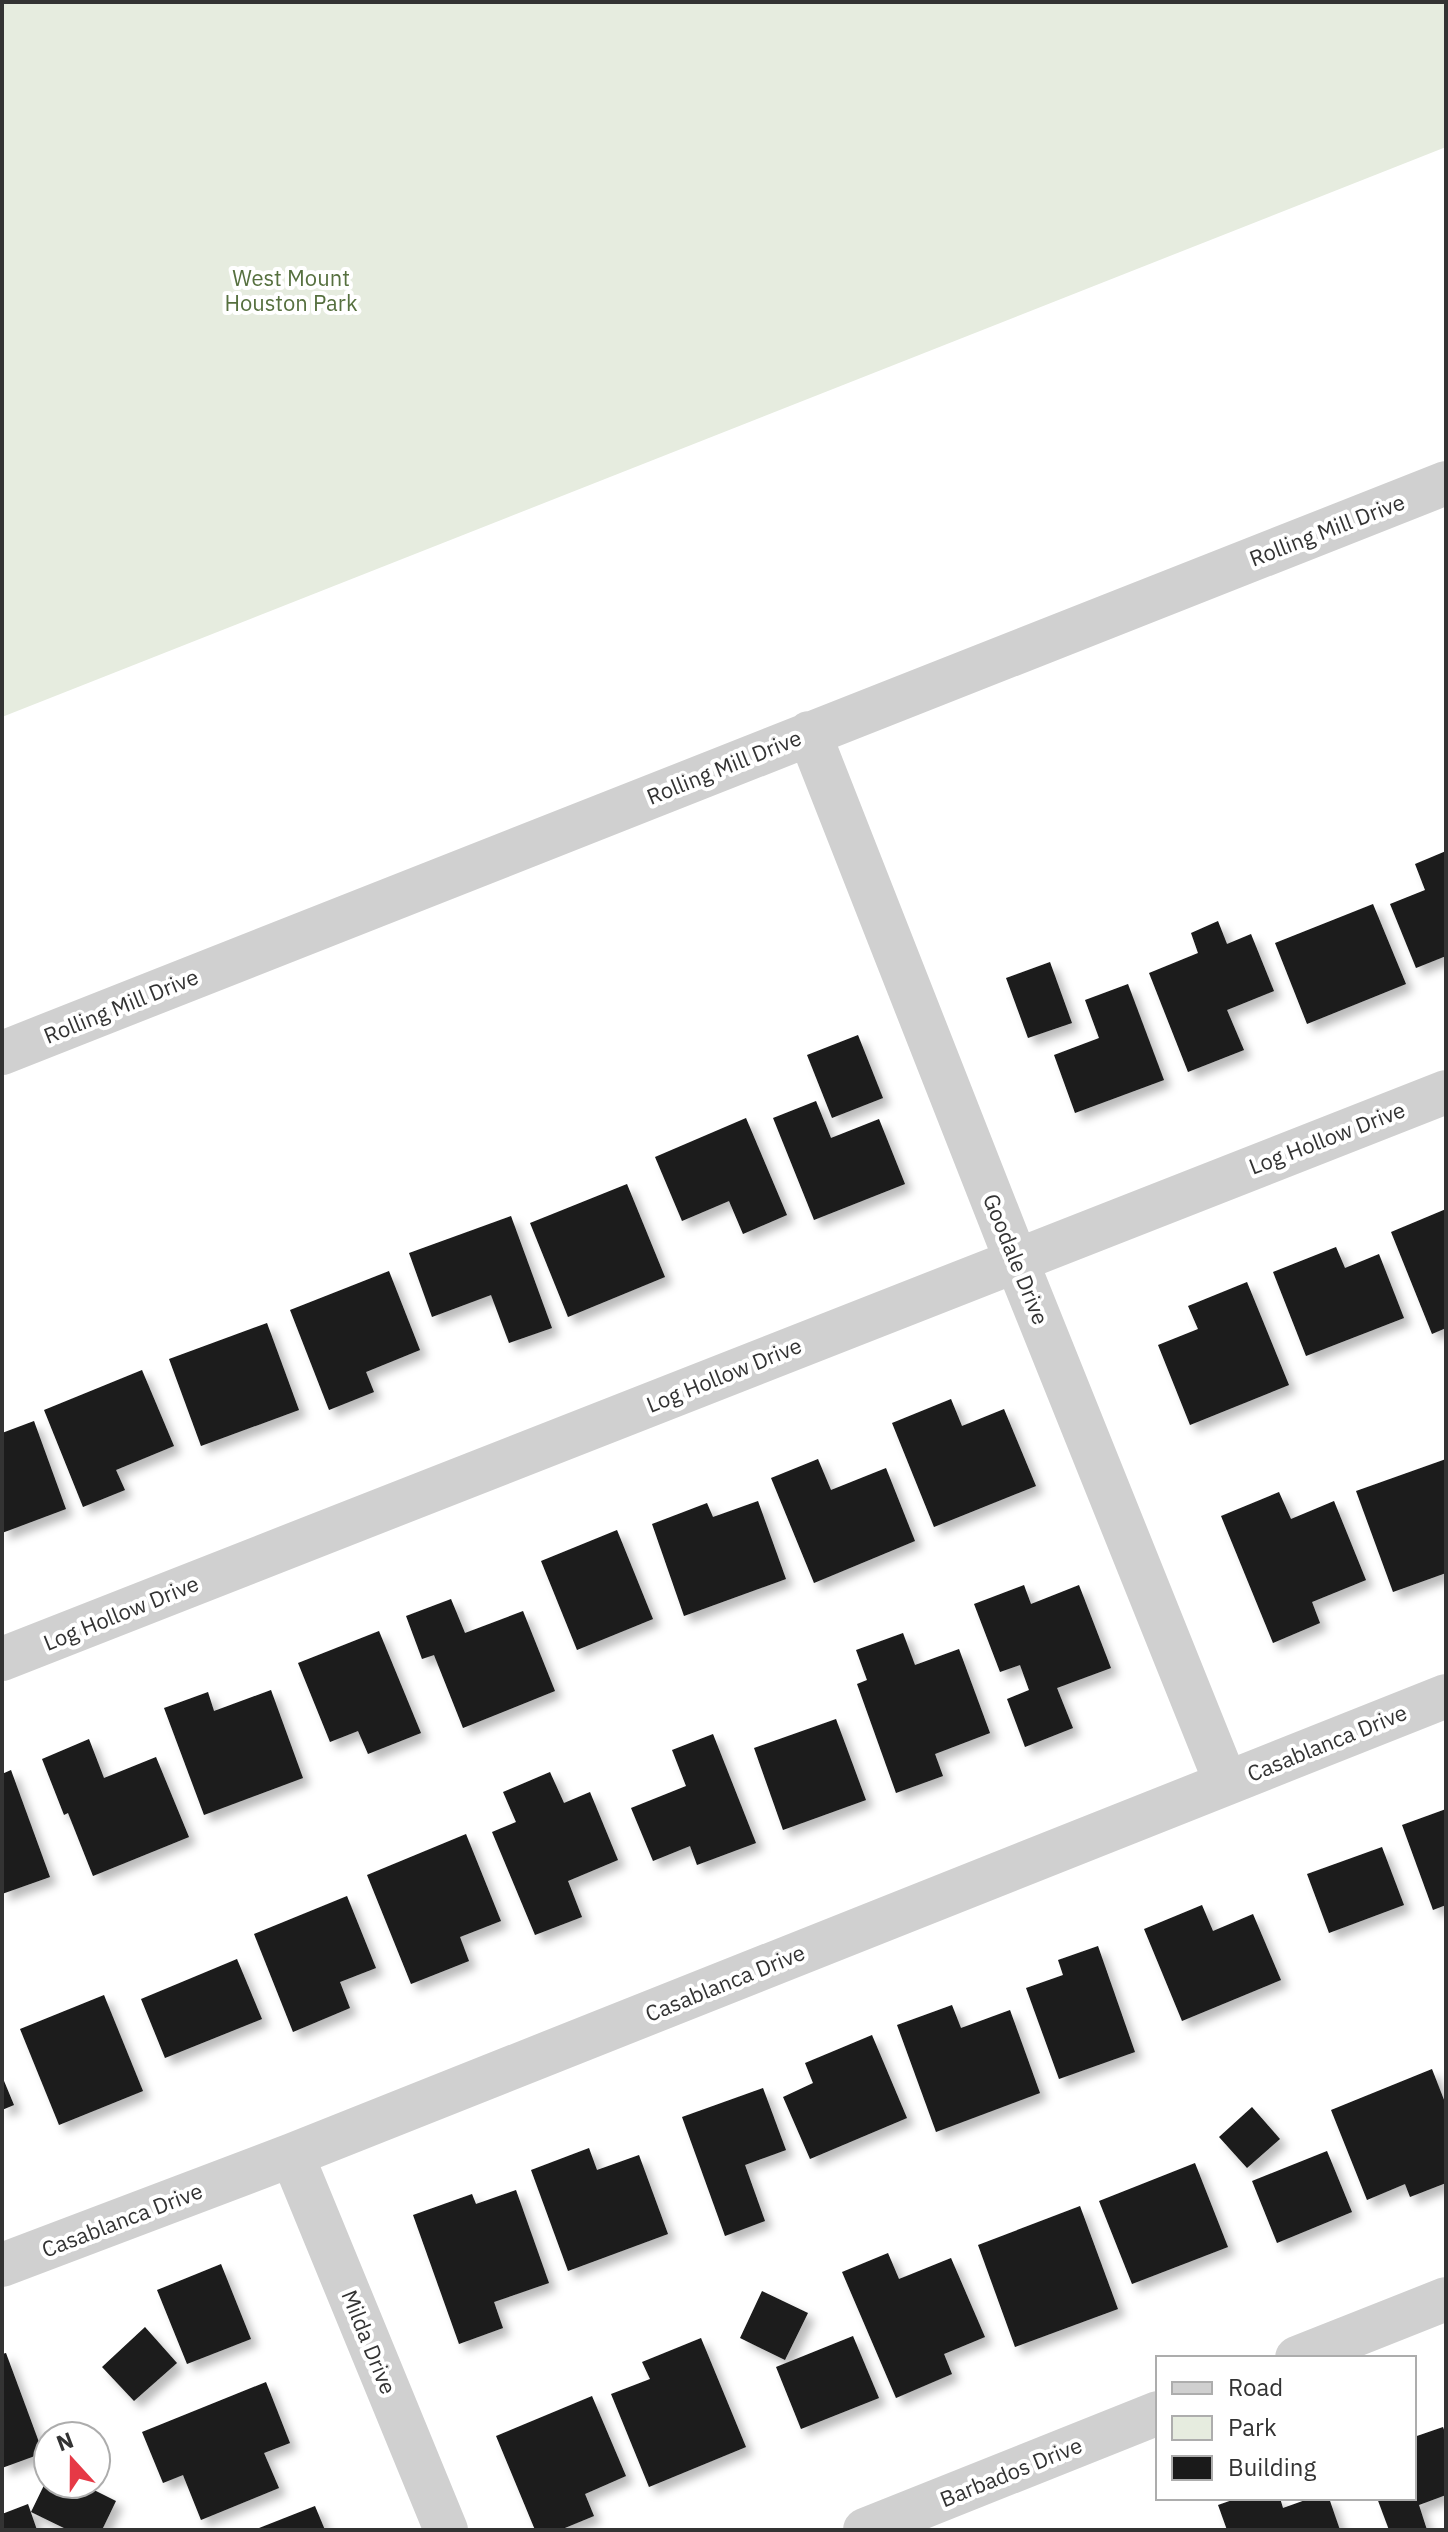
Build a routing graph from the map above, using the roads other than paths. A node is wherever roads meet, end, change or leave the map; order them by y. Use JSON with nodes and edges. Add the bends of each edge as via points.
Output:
{"nodes":[{"id":1,"x":1446,"y":483,"type":"edge"},
{"id":2,"x":809,"y":733,"type":"junction"},
{"id":3,"x":2,"y":1053,"type":"edge"},
{"id":4,"x":1446,"y":1092,"type":"edge"},
{"id":5,"x":1016,"y":1260,"type":"junction"},
{"id":6,"x":2,"y":1659,"type":"edge"},
{"id":7,"x":1446,"y":1696,"type":"edge"},
{"id":8,"x":1226,"y":1783,"type":"junction"},
{"id":9,"x":292,"y":2155,"type":"junction"},
{"id":10,"x":2,"y":2265,"type":"edge"},
{"id":11,"x":1446,"y":2299,"type":"edge"},
{"id":12,"x":1302,"y":2356,"type":"edge"},
{"id":13,"x":1156,"y":2414,"type":"edge"},
{"id":14,"x":446,"y":2530,"type":"edge"},
{"id":15,"x":865,"y":2530,"type":"edge"}],
"edges":[{"from":1,"to":2,"type":"street","name":"Rolling Mill Drive"},
{"from":2,"to":3,"type":"street","name":"Rolling Mill Drive"},
{"from":2,"to":5,"type":"street","name":"Goodale Drive"},
{"from":4,"to":5,"type":"street","name":"Log Hollow Drive"},
{"from":5,"to":6,"type":"street","name":"Log Hollow Drive"},
{"from":5,"to":8,"type":"street","name":"Goodale Drive"},
{"from":7,"to":8,"type":"street","name":"Casablanca Drive"},
{"from":8,"to":9,"type":"street","name":"Casablanca Drive"},
{"from":9,"to":10,"type":"street","name":"Casablanca Drive"},
{"from":9,"to":14,"type":"street","name":"Milda Drive"},
{"from":11,"to":12,"type":"street"},
{"from":13,"to":15,"type":"street","name":"Barbados Drive"}]}
